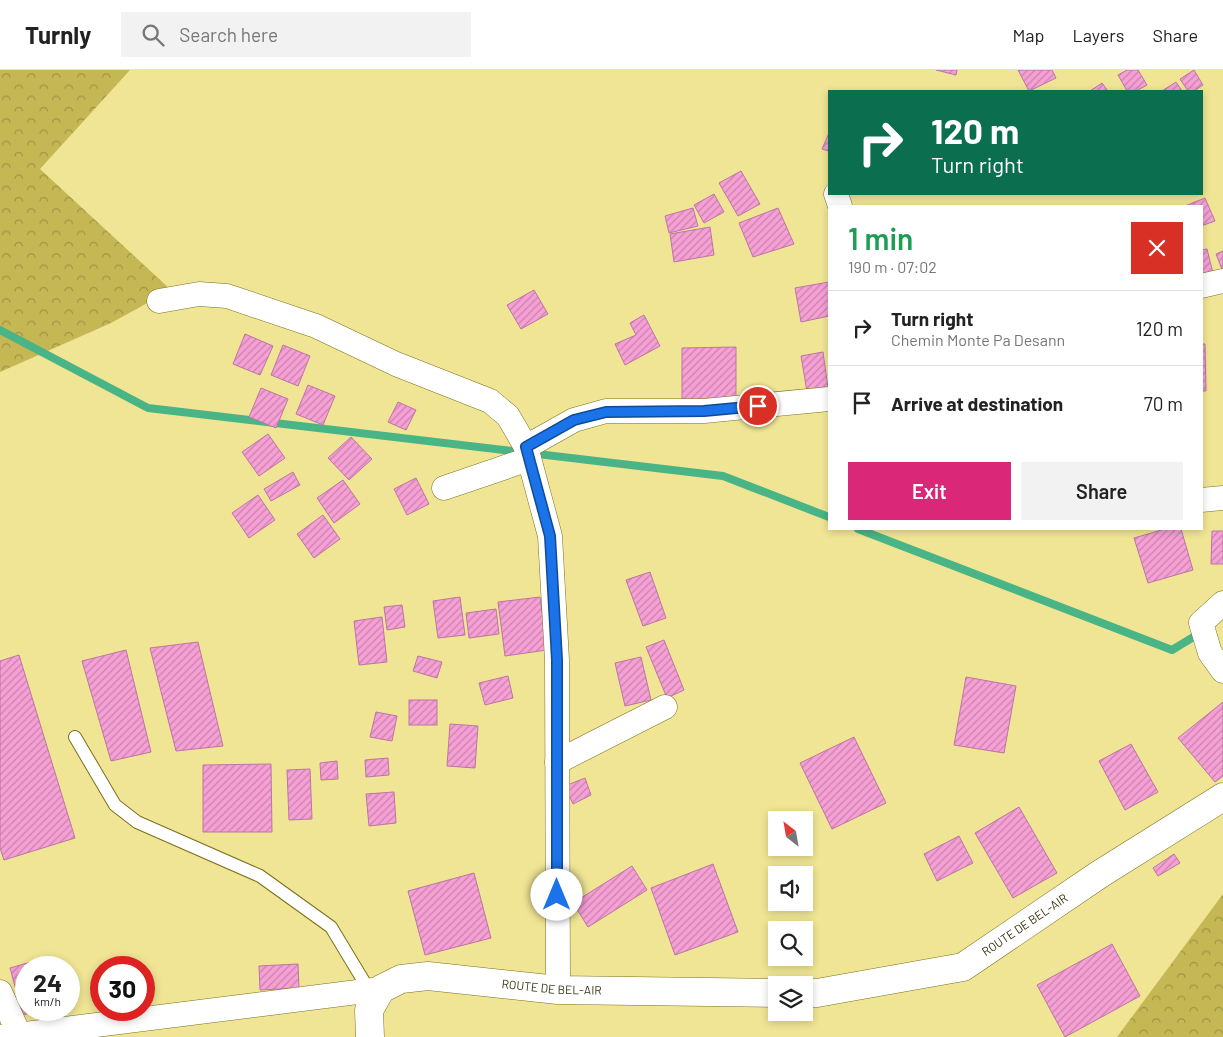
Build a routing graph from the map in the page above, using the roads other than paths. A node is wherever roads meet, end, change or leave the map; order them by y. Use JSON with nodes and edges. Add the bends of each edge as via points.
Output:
{"nodes":[{"id":1,"x":1223,"y":281,"type":"edge"},
{"id":2,"x":1203,"y":286,"type":"edge"},
{"id":3,"x":160,"y":301,"type":"dead end"},
{"id":4,"x":828,"y":399,"type":"edge"},
{"id":5,"x":528,"y":453,"type":"junction"},
{"id":6,"x":444,"y":488,"type":"dead end"},
{"id":7,"x":1223,"y":498,"type":"edge"},
{"id":8,"x":1203,"y":500,"type":"edge"},
{"id":9,"x":1223,"y":603,"type":"edge"},
{"id":10,"x":1223,"y":671,"type":"edge"},
{"id":11,"x":665,"y":706,"type":"dead end"},
{"id":12,"x":76,"y":738,"type":"dead end"},
{"id":13,"x":557,"y":762,"type":"junction"},
{"id":14,"x":1223,"y":797,"type":"edge"},
{"id":15,"x":375,"y":989,"type":"junction"},
{"id":16,"x":558,"y":990,"type":"junction"},
{"id":17,"x":0,"y":992,"type":"edge"},
{"id":18,"x":768,"y":993,"type":"edge"},
{"id":19,"x":813,"y":993,"type":"edge"},
{"id":20,"x":10,"y":1036,"type":"edge"},
{"id":21,"x":370,"y":1037,"type":"edge"}],
"edges":[{"from":1,"to":2,"type":"street"},
{"from":3,"to":5,"type":"street","via":[[199,294],[227,296],[316,326],[396,364],[490,401],[508,416]]},
{"from":4,"to":5,"type":"street","via":[[704,411],[606,412],[574,420]]},
{"from":5,"to":6,"type":"street"},
{"from":5,"to":13,"type":"street","via":[[550,536],[557,660]]},
{"from":7,"to":8,"type":"street"},
{"from":9,"to":10,"type":"street","via":[[1202,630],[1210,653]]},
{"from":11,"to":13,"type":"street"},
{"from":12,"to":15,"type":"lane","via":[[115,805],[138,822],[260,876],[331,927]]},
{"from":13,"to":16,"type":"street"},
{"from":14,"to":19,"type":"street","name":"ROUTE DE BEL-AIR","via":[[1100,874],[963,967]]},
{"from":15,"to":16,"type":"street","name":"ROUTE DE BEL-AIR","via":[[401,979],[428,976]]},
{"from":15,"to":20,"type":"street"},
{"from":15,"to":21,"type":"street","via":[[369,1010]]},
{"from":16,"to":18,"type":"street","name":"ROUTE DE BEL-AIR"},
{"from":17,"to":20,"type":"street"}]}
